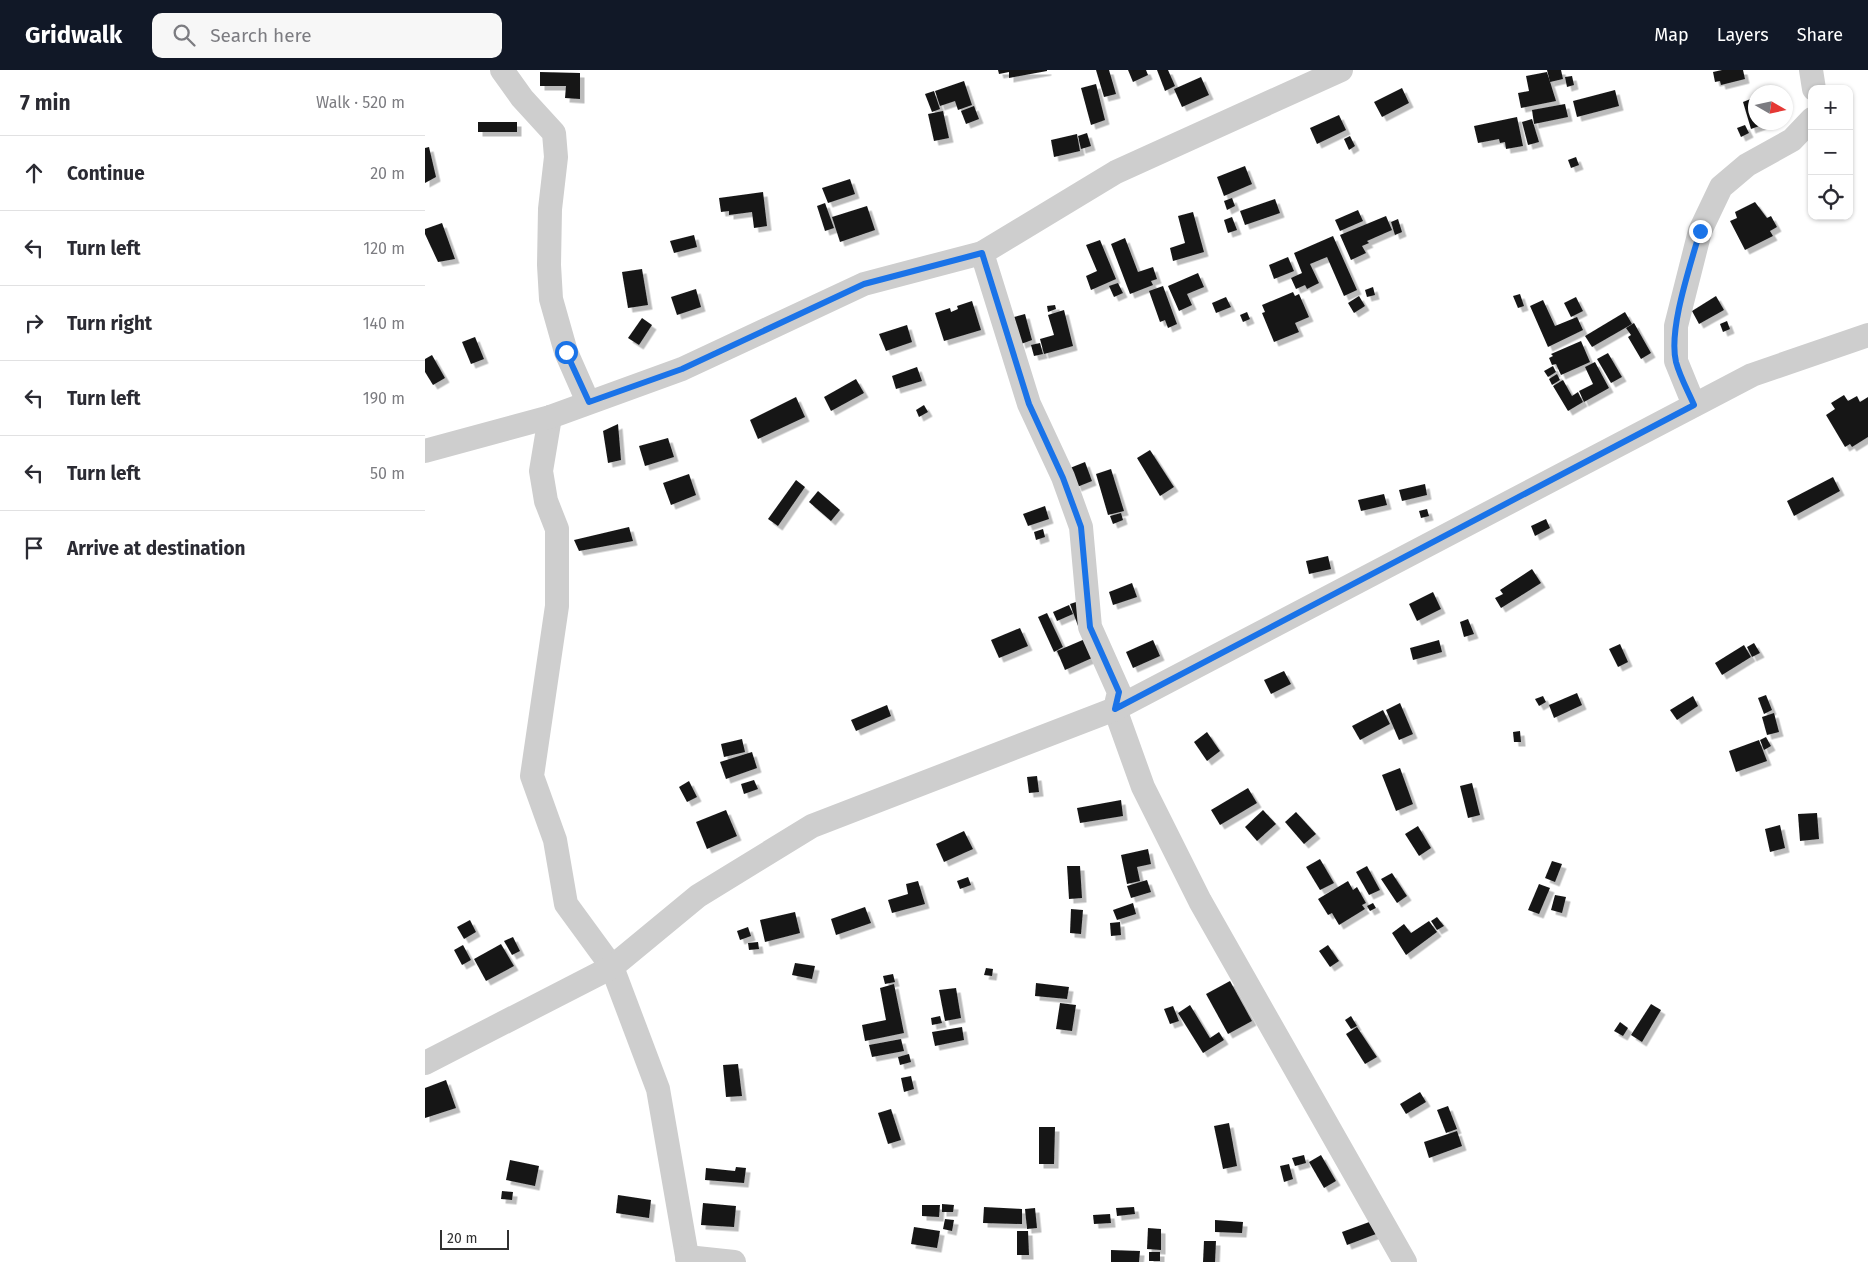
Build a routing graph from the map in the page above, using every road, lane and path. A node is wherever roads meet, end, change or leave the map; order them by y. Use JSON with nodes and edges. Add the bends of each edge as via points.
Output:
{"nodes":[{"id":1,"x":502,"y":70,"type":"edge"},
{"id":2,"x":1341,"y":70,"type":"edge"},
{"id":3,"x":1811,"y":70,"type":"edge"},
{"id":4,"x":1813,"y":85,"type":"edge"},
{"id":5,"x":1808,"y":123,"type":"edge"},
{"id":6,"x":982,"y":253,"type":"junction"},
{"id":7,"x":1868,"y":335,"type":"edge"},
{"id":8,"x":589,"y":402,"type":"junction"},
{"id":9,"x":1694,"y":405,"type":"junction"},
{"id":10,"x":550,"y":417,"type":"junction"},
{"id":11,"x":425,"y":451,"type":"edge"},
{"id":12,"x":1115,"y":709,"type":"junction"},
{"id":13,"x":613,"y":967,"type":"junction"},
{"id":14,"x":425,"y":1063,"type":"edge"},
{"id":15,"x":688,"y":1260,"type":"edge"},
{"id":16,"x":734,"y":1262,"type":"edge"},
{"id":17,"x":1405,"y":1262,"type":"edge"}],
"edges":[{"from":1,"to":8,"type":"street","via":[[554,133],[557,157],[550,218],[551,299],[566,352]]},
{"from":2,"to":6,"type":"street","via":[[1116,172]]},
{"from":3,"to":4,"type":"street"},
{"from":5,"to":9,"type":"street","via":[[1792,140],[1747,165],[1721,187],[1700,231],[1676,326],[1676,362]]},
{"from":6,"to":8,"type":"street","via":[[864,284],[682,369]]},
{"from":6,"to":12,"type":"street","via":[[1029,404],[1063,478],[1081,527],[1090,627],[1119,692]]},
{"from":7,"to":9,"type":"street","via":[[1752,375]]},
{"from":8,"to":10,"type":"street"},
{"from":9,"to":12,"type":"street"},
{"from":10,"to":11,"type":"street"},
{"from":10,"to":13,"type":"street","via":[[541,471],[546,501],[557,529],[557,606],[532,776],[555,840],[566,904]]},
{"from":12,"to":13,"type":"street","via":[[812,826],[698,896]]},
{"from":12,"to":17,"type":"street","via":[[1143,787],[1200,901]]},
{"from":13,"to":14,"type":"street"},
{"from":13,"to":15,"type":"street","via":[[658,1088]]},
{"from":15,"to":16,"type":"street"}]}
